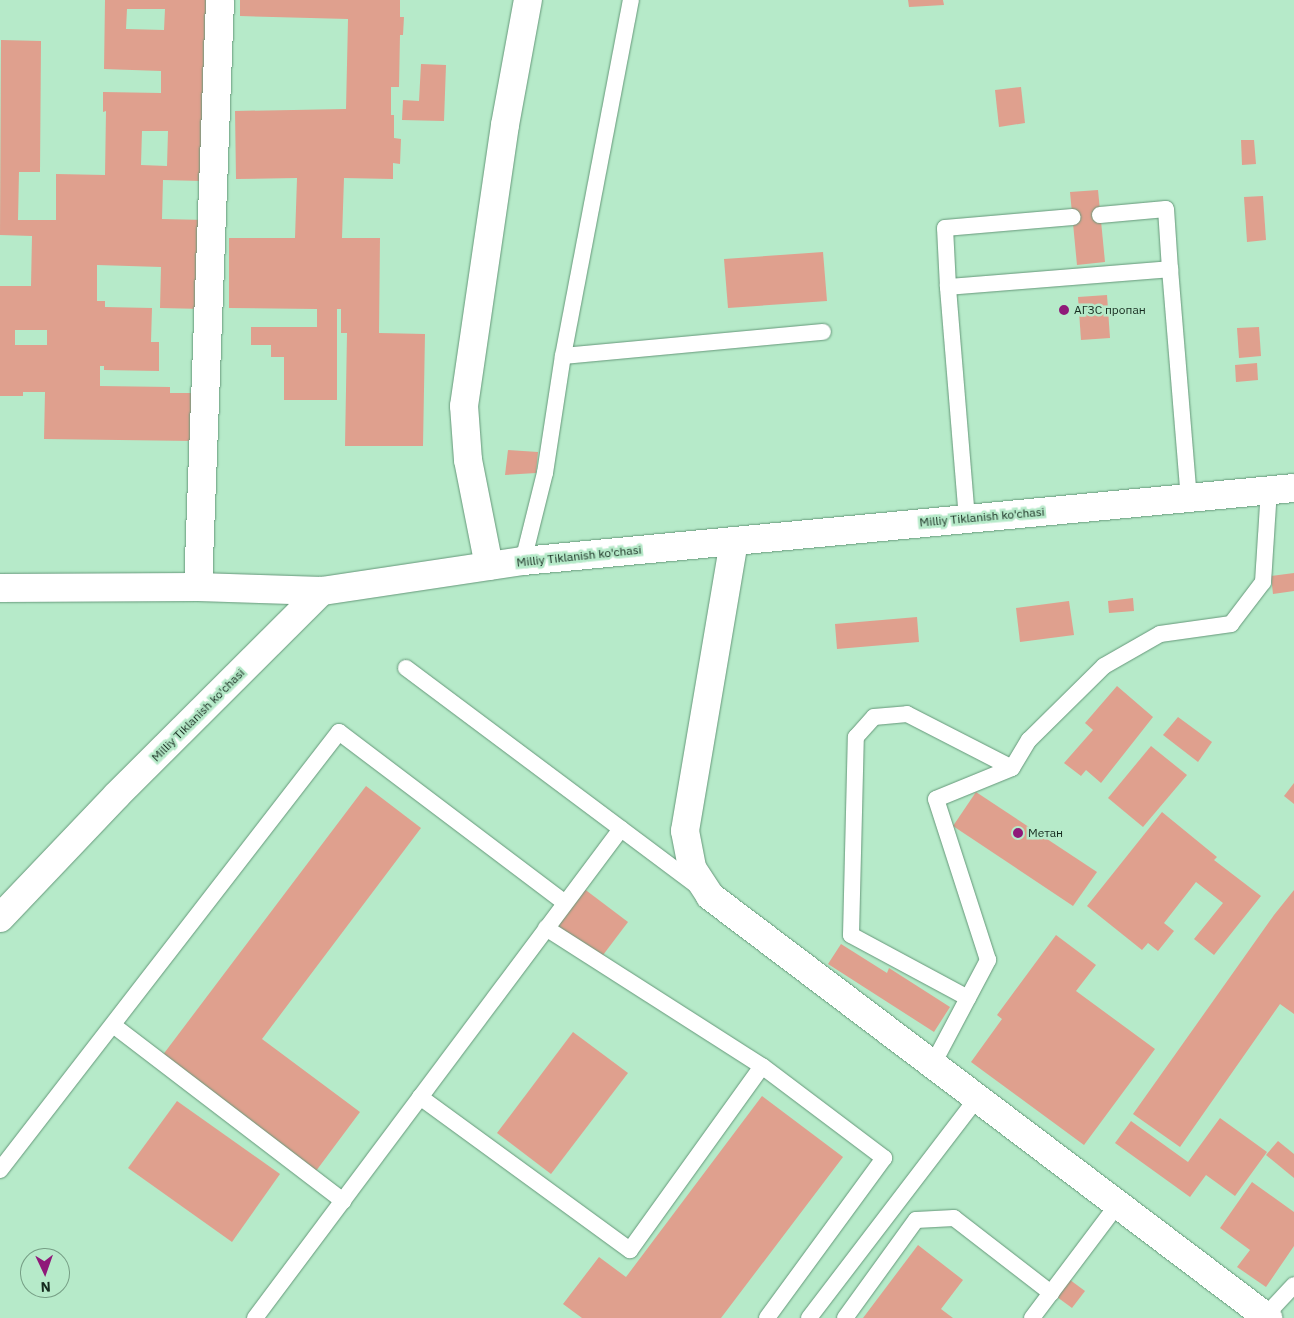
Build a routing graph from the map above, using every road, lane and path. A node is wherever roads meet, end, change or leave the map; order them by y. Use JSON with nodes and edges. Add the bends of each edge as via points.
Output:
{"nodes":[{"id":1,"x":220,"y":0,"type":"edge"},
{"id":2,"x":528,"y":0,"type":"edge"},
{"id":3,"x":631,"y":0,"type":"edge"},
{"id":4,"x":1100,"y":214,"type":"dead end"},
{"id":5,"x":1073,"y":217,"type":"dead end"},
{"id":6,"x":1170,"y":269,"type":"junction"},
{"id":7,"x":948,"y":287,"type":"junction"},
{"id":8,"x":823,"y":332,"type":"dead end"},
{"id":9,"x":562,"y":356,"type":"junction"},
{"id":10,"x":1281,"y":489,"type":"edge"},
{"id":11,"x":1189,"y":498,"type":"junction"},
{"id":12,"x":967,"y":519,"type":"junction"},
{"id":13,"x":734,"y":541,"type":"junction"},
{"id":14,"x":523,"y":561,"type":"junction"},
{"id":15,"x":489,"y":566,"type":"junction"},
{"id":16,"x":198,"y":587,"type":"junction"},
{"id":17,"x":0,"y":588,"type":"edge"},
{"id":18,"x":322,"y":591,"type":"junction"},
{"id":19,"x":406,"y":668,"type":"dead end"},
{"id":20,"x":1012,"y":768,"type":"junction"},
{"id":21,"x":621,"y":828,"type":"junction"},
{"id":22,"x":710,"y":896,"type":"junction"},
{"id":23,"x":565,"y":904,"type":"junction"},
{"id":24,"x":0,"y":918,"type":"edge"},
{"id":25,"x":546,"y":928,"type":"junction"},
{"id":26,"x":968,"y":998,"type":"junction"},
{"id":27,"x":112,"y":1025,"type":"junction"},
{"id":28,"x":933,"y":1064,"type":"junction"},
{"id":29,"x":762,"y":1066,"type":"junction"},
{"id":30,"x":420,"y":1097,"type":"junction"},
{"id":31,"x":977,"y":1098,"type":"junction"},
{"id":32,"x":0,"y":1170,"type":"edge"},
{"id":33,"x":343,"y":1201,"type":"junction"},
{"id":34,"x":1118,"y":1204,"type":"junction"},
{"id":35,"x":1294,"y":1285,"type":"edge"},
{"id":36,"x":1051,"y":1293,"type":"junction"},
{"id":37,"x":1267,"y":1317,"type":"edge"},
{"id":38,"x":255,"y":1318,"type":"edge"},
{"id":39,"x":767,"y":1318,"type":"edge"},
{"id":40,"x":809,"y":1318,"type":"edge"},
{"id":41,"x":845,"y":1318,"type":"edge"},
{"id":42,"x":1032,"y":1318,"type":"edge"}],
"edges":[{"from":1,"to":16,"type":"street"},
{"from":2,"to":15,"type":"street","via":[[505,125],[464,406],[468,460]]},
{"from":3,"to":9,"type":"lane"},
{"from":4,"to":6,"type":"lane","via":[[1166,209]]},
{"from":5,"to":7,"type":"lane","via":[[945,228]]},
{"from":6,"to":7,"type":"lane"},
{"from":6,"to":11,"type":"lane"},
{"from":7,"to":12,"type":"lane"},
{"from":8,"to":9,"type":"lane"},
{"from":9,"to":14,"type":"lane","via":[[545,473]]},
{"from":10,"to":11,"type":"street","name":"Milliy Tiklanish ko'chasi"},
{"from":10,"to":20,"type":"lane","via":[[1263,582],[1231,624],[1160,634],[1104,666],[1028,740]]},
{"from":11,"to":12,"type":"street","name":"Milliy Tiklanish ko'chasi"},
{"from":12,"to":13,"type":"street","name":"Milliy Tiklanish ko'chasi"},
{"from":13,"to":14,"type":"street","name":"Milliy Tiklanish ko'chasi"},
{"from":13,"to":22,"type":"street","via":[[686,831],[692,868]]},
{"from":14,"to":15,"type":"street","name":"Milliy Tiklanish ko'chasi"},
{"from":15,"to":18,"type":"street","name":"Milliy Tiklanish ko'chasi"},
{"from":16,"to":17,"type":"street"},
{"from":16,"to":18,"type":"street"},
{"from":18,"to":24,"type":"street","name":"Milliy Tiklanish ko'chasi","via":[[117,795]]},
{"from":19,"to":21,"type":"lane"},
{"from":20,"to":26,"type":"lane","via":[[936,799],[988,960]]},
{"from":20,"to":26,"type":"lane","via":[[907,714],[874,717],[856,736],[851,935]]},
{"from":21,"to":22,"type":"lane"},
{"from":21,"to":23,"type":"lane"},
{"from":22,"to":28,"type":"street"},
{"from":23,"to":25,"type":"lane"},
{"from":23,"to":27,"type":"lane","via":[[339,732]]},
{"from":25,"to":29,"type":"lane"},
{"from":25,"to":30,"type":"lane"},
{"from":26,"to":28,"type":"lane"},
{"from":27,"to":32,"type":"lane"},
{"from":27,"to":33,"type":"lane"},
{"from":28,"to":31,"type":"street"},
{"from":29,"to":30,"type":"lane","via":[[630,1250]]},
{"from":29,"to":39,"type":"lane","via":[[884,1158]]},
{"from":30,"to":33,"type":"lane"},
{"from":31,"to":34,"type":"street"},
{"from":31,"to":40,"type":"lane"},
{"from":33,"to":38,"type":"lane"},
{"from":34,"to":36,"type":"lane"},
{"from":34,"to":37,"type":"street"},
{"from":35,"to":37,"type":"lane"},
{"from":36,"to":41,"type":"lane","via":[[954,1218],[916,1220]]},
{"from":36,"to":42,"type":"lane"}]}
